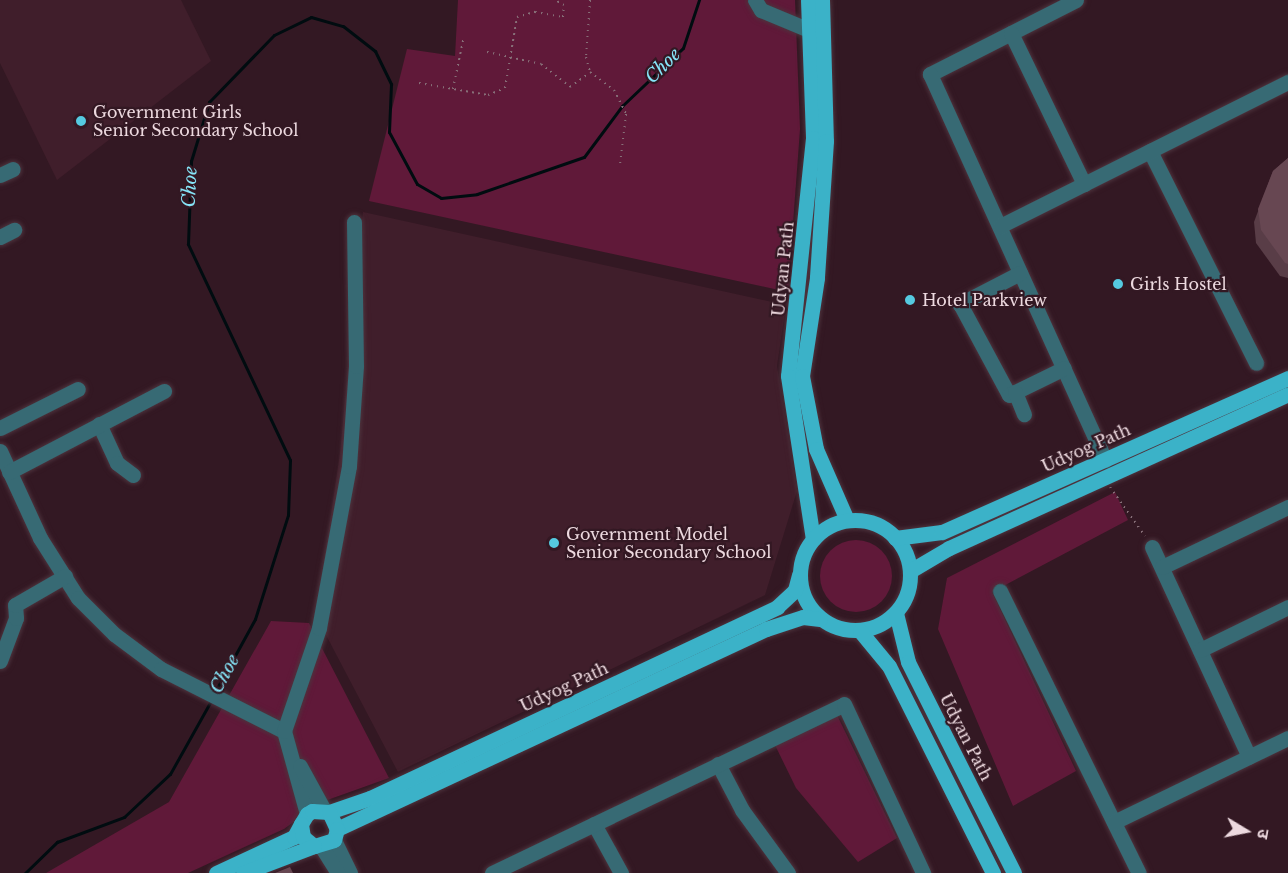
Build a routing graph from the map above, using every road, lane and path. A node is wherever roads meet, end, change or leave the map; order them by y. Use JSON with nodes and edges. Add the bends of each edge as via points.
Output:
{"nodes":[{"id":1,"x":555,"y":0,"type":"edge"},
{"id":2,"x":590,"y":0,"type":"edge"},
{"id":3,"x":755,"y":0,"type":"edge"},
{"id":4,"x":808,"y":0,"type":"edge"},
{"id":5,"x":822,"y":0,"type":"edge"},
{"id":6,"x":1076,"y":0,"type":"edge"},
{"id":7,"x":809,"y":30,"type":"junction"},
{"id":8,"x":1011,"y":33,"type":"junction"},
{"id":9,"x":464,"y":36,"type":"dead end"},
{"id":10,"x":487,"y":52,"type":"dead end"},
{"id":11,"x":590,"y":72,"type":"junction"},
{"id":12,"x":1288,"y":82,"type":"edge"},
{"id":13,"x":418,"y":83,"type":"dead end"},
{"id":14,"x":453,"y":89,"type":"junction"},
{"id":15,"x":1150,"y":151,"type":"junction"},
{"id":16,"x":620,"y":164,"type":"dead end"},
{"id":17,"x":1084,"y":184,"type":"junction"},
{"id":18,"x":354,"y":222,"type":"dead end"},
{"id":19,"x":1000,"y":226,"type":"junction"},
{"id":20,"x":1020,"y":273,"type":"junction"},
{"id":21,"x":1256,"y":363,"type":"dead end"},
{"id":22,"x":1064,"y":368,"type":"junction"},
{"id":23,"x":1288,"y":378,"type":"edge"},
{"id":24,"x":78,"y":389,"type":"dead end"},
{"id":25,"x":164,"y":390,"type":"dead end"},
{"id":26,"x":1015,"y":392,"type":"junction"},
{"id":27,"x":1288,"y":394,"type":"edge"},
{"id":28,"x":1024,"y":414,"type":"dead end"},
{"id":29,"x":99,"y":424,"type":"junction"},
{"id":30,"x":0,"y":428,"type":"edge"},
{"id":31,"x":0,"y":451,"type":"edge"},
{"id":32,"x":1105,"y":460,"type":"junction"},
{"id":33,"x":9,"y":472,"type":"junction"},
{"id":34,"x":133,"y":475,"type":"dead end"},
{"id":35,"x":1103,"y":478,"type":"junction"},
{"id":36,"x":1288,"y":507,"type":"edge"},
{"id":37,"x":847,"y":520,"type":"junction"},
{"id":38,"x":895,"y":538,"type":"junction"},
{"id":39,"x":813,"y":539,"type":"junction"},
{"id":40,"x":1152,"y":547,"type":"joint"},
{"id":41,"x":1162,"y":567,"type":"junction"},
{"id":42,"x":910,"y":571,"type":"junction"},
{"id":43,"x":799,"y":575,"type":"junction"},
{"id":44,"x":64,"y":576,"type":"junction"},
{"id":45,"x":1000,"y":591,"type":"dead end"},
{"id":46,"x":1288,"y":607,"type":"edge"},
{"id":47,"x":896,"y":612,"type":"junction"},
{"id":48,"x":820,"y":619,"type":"junction"},
{"id":49,"x":860,"y":631,"type":"junction"},
{"id":50,"x":1200,"y":650,"type":"junction"},
{"id":51,"x":0,"y":661,"type":"edge"},
{"id":52,"x":286,"y":737,"type":"junction"},
{"id":53,"x":1287,"y":742,"type":"edge"},
{"id":54,"x":1250,"y":757,"type":"junction"},
{"id":55,"x":718,"y":764,"type":"junction"},
{"id":56,"x":327,"y":811,"type":"junction"},
{"id":57,"x":304,"y":819,"type":"junction"},
{"id":58,"x":1114,"y":822,"type":"junction"},
{"id":59,"x":594,"y":824,"type":"junction"},
{"id":60,"x":326,"y":840,"type":"junction"},
{"id":61,"x":216,"y":873,"type":"edge"},
{"id":62,"x":243,"y":873,"type":"edge"},
{"id":63,"x":338,"y":873,"type":"edge"},
{"id":64,"x":350,"y":873,"type":"edge"},
{"id":65,"x":492,"y":873,"type":"edge"},
{"id":66,"x":621,"y":873,"type":"edge"},
{"id":67,"x":788,"y":873,"type":"edge"},
{"id":68,"x":923,"y":873,"type":"edge"},
{"id":69,"x":993,"y":873,"type":"edge"},
{"id":70,"x":1014,"y":873,"type":"edge"},
{"id":71,"x":1139,"y":873,"type":"edge"}],
"edges":[{"from":1,"to":14,"type":"path","bridge":true,"via":[[564,5],[562,16],[535,12],[517,16],[505,88],[488,95]]},
{"from":2,"to":11,"type":"path"},
{"from":3,"to":7,"type":"street","via":[[761,9]]},
{"from":4,"to":7,"type":"main road","name":"Udyan Path"},
{"from":5,"to":37,"type":"main road","name":"Udyan Path","via":[[826,141],[817,278],[802,376],[816,449]]},
{"from":6,"to":8,"type":"street"},
{"from":7,"to":39,"type":"main road","name":"Udyan Path","via":[[813,138],[788,376]]},
{"from":8,"to":17,"type":"street"},
{"from":8,"to":19,"type":"street","via":[[930,74]]},
{"from":9,"to":14,"type":"path"},
{"from":10,"to":11,"type":"path","via":[[541,64],[570,87]]},
{"from":11,"to":16,"type":"path","via":[[614,90],[626,114]]},
{"from":12,"to":15,"type":"street"},
{"from":13,"to":14,"type":"path"},
{"from":15,"to":17,"type":"street"},
{"from":15,"to":21,"type":"street"},
{"from":17,"to":19,"type":"street"},
{"from":18,"to":52,"type":"street","via":[[357,366],[349,466],[319,628]]},
{"from":19,"to":20,"type":"street"},
{"from":20,"to":22,"type":"street"},
{"from":20,"to":26,"type":"street","via":[[960,304],[1009,395]]},
{"from":22,"to":26,"type":"street"},
{"from":22,"to":32,"type":"street"},
{"from":23,"to":32,"type":"main road","name":"Udyog Path"},
{"from":24,"to":30,"type":"street"},
{"from":25,"to":29,"type":"street"},
{"from":26,"to":28,"type":"street"},
{"from":27,"to":35,"type":"main road","name":"Udyog Path"},
{"from":29,"to":33,"type":"street"},
{"from":29,"to":34,"type":"street","via":[[117,463]]},
{"from":31,"to":33,"type":"street"},
{"from":32,"to":38,"type":"main road","name":"Udyog Path","via":[[942,532]]},
{"from":33,"to":44,"type":"street"},
{"from":35,"to":40,"type":"path"},
{"from":35,"to":42,"type":"main road","name":"Udyog Path","via":[[949,548]]},
{"from":36,"to":41,"type":"street"},
{"from":37,"to":38,"type":"main road","via":[[873,523]]},
{"from":37,"to":39,"type":"main road"},
{"from":38,"to":42,"type":"main road"},
{"from":39,"to":43,"type":"main road"},
{"from":40,"to":41,"type":"street"},
{"from":41,"to":50,"type":"street"},
{"from":42,"to":47,"type":"main road","via":[[908,589]]},
{"from":43,"to":48,"type":"main road","via":[[805,599]]},
{"from":43,"to":56,"type":"main road","name":"Udyog Path","via":[[795,590],[777,607],[370,798]]},
{"from":44,"to":51,"type":"street","via":[[15,604],[16,618]]},
{"from":44,"to":52,"type":"street","via":[[114,634],[177,677],[246,709]]},
{"from":45,"to":58,"type":"street"},
{"from":46,"to":50,"type":"street"},
{"from":47,"to":49,"type":"main road"},
{"from":47,"to":70,"type":"main road","name":"Udyan Path","via":[[908,662]]},
{"from":48,"to":49,"type":"main road"},
{"from":48,"to":60,"type":"main road","name":"Udyog Path","via":[[803,617],[766,629]]},
{"from":49,"to":69,"type":"main road","via":[[889,666]]},
{"from":50,"to":54,"type":"street"},
{"from":52,"to":56,"type":"street"},
{"from":52,"to":57,"type":"street"},
{"from":53,"to":54,"type":"street"},
{"from":54,"to":58,"type":"street"},
{"from":55,"to":59,"type":"street"},
{"from":55,"to":67,"type":"street","via":[[742,810]]},
{"from":55,"to":68,"type":"street","via":[[844,704]]},
{"from":56,"to":57,"type":"main road","name":"Udyog Path"},
{"from":56,"to":60,"type":"main road"},
{"from":57,"to":60,"type":"main road","via":[[303,837]]},
{"from":57,"to":61,"type":"main road","via":[[294,837]]},
{"from":58,"to":71,"type":"street"},
{"from":59,"to":65,"type":"street"},
{"from":59,"to":66,"type":"street"},
{"from":60,"to":62,"type":"main road","name":"Udyog Path"},
{"from":60,"to":63,"type":"street"},
{"from":60,"to":64,"type":"street"}]}
